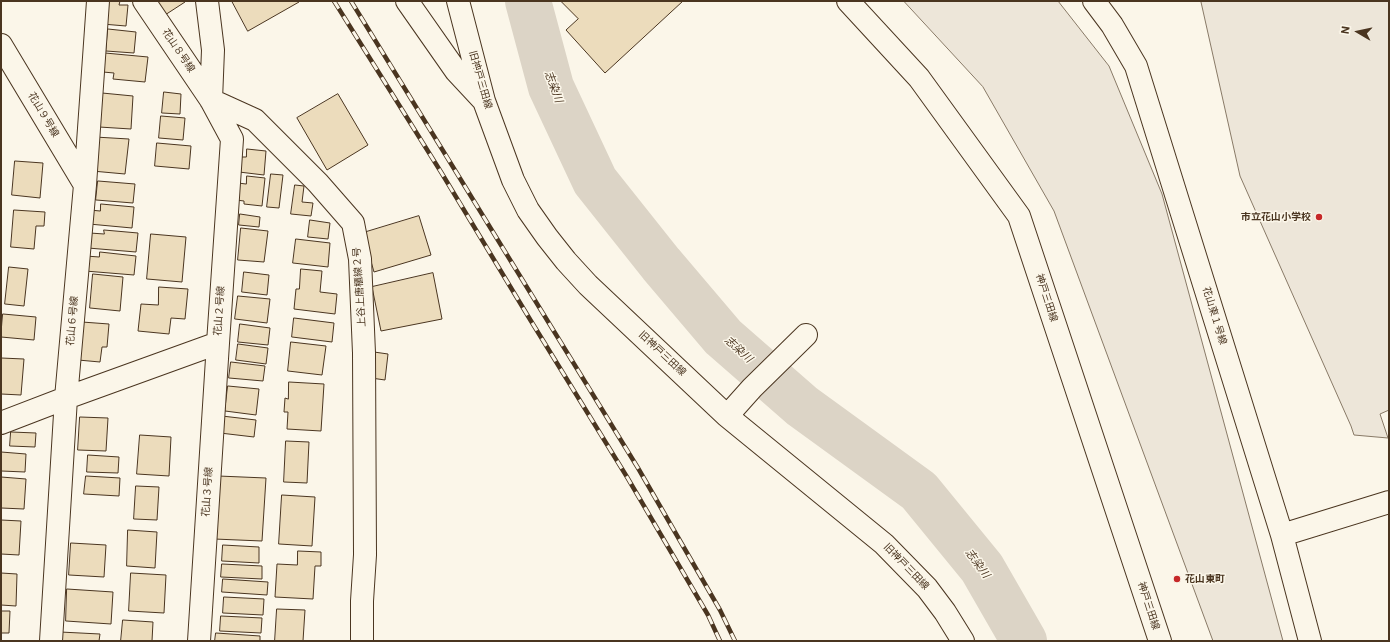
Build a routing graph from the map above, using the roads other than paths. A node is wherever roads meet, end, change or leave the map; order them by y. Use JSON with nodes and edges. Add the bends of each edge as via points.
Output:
{"nodes":[{"id":1,"x":98,"y":1,"type":"edge"},
{"id":2,"x":144,"y":1,"type":"edge"},
{"id":3,"x":207,"y":1,"type":"edge"},
{"id":4,"x":407,"y":1,"type":"edge"},
{"id":5,"x":458,"y":1,"type":"edge"},
{"id":6,"x":848,"y":1,"type":"edge"},
{"id":7,"x":1094,"y":1,"type":"edge"},
{"id":8,"x":1,"y":45,"type":"edge"},
{"id":9,"x":211,"y":100,"type":"junction"},
{"id":10,"x":484,"y":102,"type":"junction"},
{"id":11,"x":85,"y":185,"type":"junction"},
{"id":12,"x":806,"y":335,"type":"dead end"},
{"id":13,"x":218,"y":343,"type":"junction"},
{"id":14,"x":66,"y":398,"type":"junction"},
{"id":15,"x":727,"y":416,"type":"junction"},
{"id":16,"x":1,"y":423,"type":"edge"},
{"id":17,"x":1389,"y":502,"type":"edge"},
{"id":18,"x":1282,"y":535,"type":"junction"},
{"id":19,"x":51,"y":641,"type":"edge"},
{"id":20,"x":199,"y":641,"type":"edge"},
{"id":21,"x":362,"y":641,"type":"edge"},
{"id":22,"x":963,"y":641,"type":"edge"},
{"id":23,"x":1160,"y":641,"type":"edge"},
{"id":24,"x":1310,"y":641,"type":"edge"}],
"edges":[{"from":1,"to":11,"type":"street","name":"花山６号線"},
{"from":2,"to":9,"type":"street","name":"花山８号線"},
{"from":3,"to":9,"type":"street","via":[[213,50]]},
{"from":4,"to":10,"type":"street","via":[[456,71]]},
{"from":5,"to":10,"type":"street","name":"旧神戸三田線"},
{"from":6,"to":23,"type":"street","name":"神戸三田線","via":[[919,78],[1019,216]]},
{"from":7,"to":18,"type":"street","name":"花山東１号線","via":[[1112,25],[1136,66]]},
{"from":8,"to":11,"type":"street","name":"花山９号線"},
{"from":9,"to":13,"type":"street","name":"花山２号線","via":[[232,139]]},
{"from":9,"to":21,"type":"street","name":"上谷上唐櫃線２号","via":[[255,120],[318,183],[353,223],[360,259],[364,353],[365,555]]},
{"from":10,"to":15,"type":"street","name":"旧神戸三田線","via":[[513,180],[528,210],[566,262]]},
{"from":11,"to":14,"type":"street","name":"花山６号線"},
{"from":12,"to":15,"type":"street"},
{"from":13,"to":14,"type":"street","name":"花山２号線"},
{"from":13,"to":20,"type":"street","name":"花山３号線"},
{"from":14,"to":16,"type":"street","name":"花山２号線"},
{"from":14,"to":19,"type":"street","name":"花山６号線"},
{"from":15,"to":22,"type":"street","name":"旧神戸三田線","via":[[884,544],[927,588]]},
{"from":17,"to":18,"type":"street"},
{"from":18,"to":24,"type":"street","name":"花山東１号線"}]}
